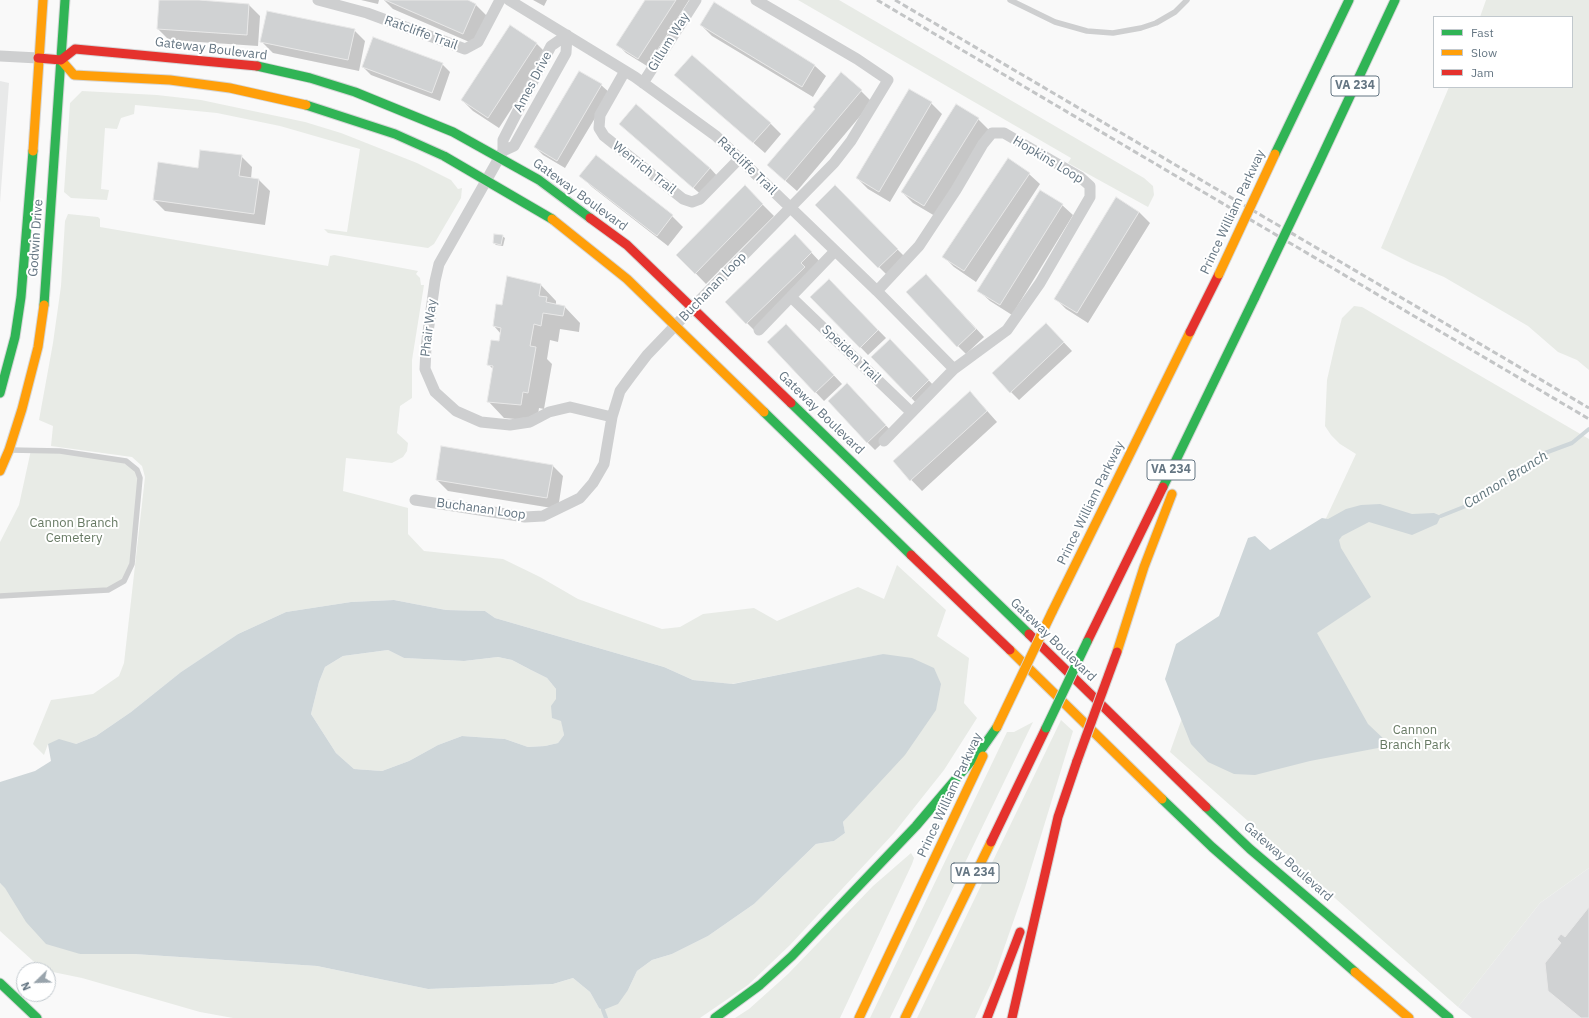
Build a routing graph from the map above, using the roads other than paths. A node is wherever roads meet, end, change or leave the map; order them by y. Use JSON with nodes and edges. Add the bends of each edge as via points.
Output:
{"nodes":[{"id":1,"x":43,"y":0,"type":"edge"},
{"id":2,"x":65,"y":0,"type":"edge"},
{"id":3,"x":318,"y":0,"type":"edge"},
{"id":4,"x":500,"y":0,"type":"edge"},
{"id":5,"x":509,"y":0,"type":"edge"},
{"id":6,"x":696,"y":0,"type":"edge"},
{"id":7,"x":756,"y":0,"type":"edge"},
{"id":8,"x":1010,"y":0,"type":"edge"},
{"id":9,"x":1187,"y":0,"type":"edge"},
{"id":10,"x":1349,"y":0,"type":"edge"},
{"id":11,"x":1395,"y":0,"type":"edge"},
{"id":12,"x":566,"y":35,"type":"junction"},
{"id":13,"x":0,"y":56,"type":"edge"},
{"id":14,"x":38,"y":58,"type":"junction"},
{"id":15,"x":61,"y":60,"type":"junction"},
{"id":16,"x":625,"y":71,"type":"junction"},
{"id":17,"x":643,"y":83,"type":"junction"},
{"id":18,"x":501,"y":154,"type":"junction"},
{"id":19,"x":739,"y":159,"type":"junction"},
{"id":20,"x":488,"y":180,"type":"junction"},
{"id":21,"x":789,"y":207,"type":"junction"},
{"id":22,"x":835,"y":251,"type":"junction"},
{"id":23,"x":877,"y":291,"type":"junction"},
{"id":24,"x":791,"y":297,"type":"junction"},
{"id":25,"x":692,"y":307,"type":"junction"},
{"id":26,"x":675,"y":326,"type":"junction"},
{"id":27,"x":760,"y":330,"type":"dead end"},
{"id":28,"x":954,"y":369,"type":"junction"},
{"id":29,"x":1213,"y":382,"type":"junction"},
{"id":30,"x":0,"y":393,"type":"edge"},
{"id":31,"x":911,"y":412,"type":"junction"},
{"id":32,"x":612,"y":417,"type":"junction"},
{"id":33,"x":884,"y":441,"type":"dead end"},
{"id":34,"x":5,"y":449,"type":"edge"},
{"id":35,"x":0,"y":471,"type":"edge"},
{"id":36,"x":415,"y":500,"type":"dead end"},
{"id":37,"x":0,"y":596,"type":"edge"},
{"id":38,"x":997,"y":727,"type":"junction"},
{"id":39,"x":1058,"y":817,"type":"junction"},
{"id":40,"x":1027,"y":912,"type":"dead end"},
{"id":41,"x":1022,"y":926,"type":"dead end"},
{"id":42,"x":0,"y":983,"type":"edge"},
{"id":43,"x":37,"y":1018,"type":"edge"},
{"id":44,"x":715,"y":1018,"type":"edge"},
{"id":45,"x":858,"y":1018,"type":"edge"},
{"id":46,"x":905,"y":1018,"type":"edge"},
{"id":47,"x":987,"y":1018,"type":"edge"},
{"id":48,"x":1012,"y":1018,"type":"edge"},
{"id":49,"x":1409,"y":1018,"type":"edge"},
{"id":50,"x":1449,"y":1018,"type":"edge"}],
"edges":[{"from":1,"to":14,"type":"main road","name":"Godwin Drive"},
{"from":2,"to":15,"type":"main road","name":"Godwin Drive"},
{"from":3,"to":4,"type":"street","name":"Ratcliffe Trail","via":[[367,13],[465,49],[478,42]]},
{"from":5,"to":12,"type":"street","name":"Ratcliffe Trail"},
{"from":6,"to":17,"type":"street","name":"Gillum Way"},
{"from":7,"to":21,"type":"street","name":"Buchanan Loop","via":[[888,80],[851,141],[834,163]]},
{"from":8,"to":9,"type":"lane","via":[[1049,20],[1087,31],[1113,32],[1156,23],[1175,12]]},
{"from":10,"to":38,"type":"main road","name":"Prince William Parkway","number":"VA 234","bridge":true,"via":[[1219,274]]},
{"from":11,"to":29,"type":"main road","number":"VA 234","bridge":true},
{"from":12,"to":16,"type":"street","name":"Ratcliffe Trail"},
{"from":12,"to":18,"type":"street","name":"Ames Drive","via":[[551,46],[502,140]]},
{"from":12,"to":18,"type":"street","name":"Ames Drive","via":[[566,53],[514,146]]},
{"from":13,"to":14,"type":"street"},
{"from":14,"to":15,"type":"main road"},
{"from":14,"to":30,"type":"main road","name":"Godwin Drive","via":[[29,218],[21,296],[15,336]]},
{"from":15,"to":18,"type":"main road","name":"Gateway Boulevard","via":[[76,49],[250,65],[310,78],[355,92]]},
{"from":15,"to":20,"type":"main road","via":[[74,75],[170,80],[230,88],[331,112],[395,134],[444,156]]},
{"from":15,"to":34,"type":"main road","name":"Godwin Drive","via":[[44,307],[38,347],[22,409]]},
{"from":16,"to":17,"type":"street","name":"Ratcliffe Trail"},
{"from":16,"to":19,"type":"street","name":"Wenrich Trail","via":[[600,115],[599,128],[604,136],[684,199],[692,202],[700,199]]},
{"from":17,"to":19,"type":"street","name":"Ratcliffe Trail","via":[[716,136]]},
{"from":18,"to":20,"type":"street"},
{"from":18,"to":25,"type":"main road","name":"Gateway Boulevard","via":[[627,245]]},
{"from":19,"to":21,"type":"street","name":"Ratcliffe Trail"},
{"from":20,"to":26,"type":"main road","via":[[546,215],[585,244],[627,279]]},
{"from":20,"to":32,"type":"street","name":"Phair Way","via":[[439,264],[425,369],[435,392],[456,411],[481,422],[510,425],[530,422],[549,412],[570,407]]},
{"from":21,"to":22,"type":"street","name":"Ratcliffe Trail"},
{"from":21,"to":25,"type":"street","name":"Buchanan Loop"},
{"from":22,"to":23,"type":"street","name":"Ratcliffe Trail"},
{"from":22,"to":24,"type":"street"},
{"from":23,"to":28,"type":"street","name":"Ratcliffe Trail"},
{"from":23,"to":28,"type":"street","name":"Hopkins Loop","via":[[920,246],[992,133],[1004,133],[1080,177],[1090,186],[1090,197],[1044,276],[1007,330]]},
{"from":24,"to":27,"type":"street"},
{"from":24,"to":31,"type":"street","name":"Speiden Trail"},
{"from":25,"to":26,"type":"street","name":"Buchanan Loop"},
{"from":25,"to":50,"type":"main road","name":"Gateway Boulevard","via":[[1250,849],[1434,1010]]},
{"from":26,"to":32,"type":"street","name":"Buchanan Loop","via":[[647,355],[620,391]]},
{"from":26,"to":49,"type":"main road","via":[[1212,848]]},
{"from":28,"to":31,"type":"street"},
{"from":29,"to":39,"type":"main road","bridge":true,"via":[[1144,567],[1117,652]]},
{"from":29,"to":46,"type":"main road","number":"VA 234","bridge":true},
{"from":31,"to":33,"type":"street"},
{"from":32,"to":36,"type":"street","name":"Buchanan Loop","via":[[604,464],[580,498],[559,510],[543,516],[525,517]]},
{"from":34,"to":35,"type":"main road","name":"Godwin Drive"},
{"from":34,"to":37,"type":"lane","via":[[60,452],[126,461],[137,470],[140,478],[132,564],[124,581],[108,590]]},
{"from":38,"to":44,"type":"main road","via":[[916,826],[792,956],[760,985]]},
{"from":38,"to":45,"type":"main road","name":"Prince William Parkway","number":"VA 234"},
{"from":39,"to":40,"type":"main road"},
{"from":39,"to":48,"type":"main road"},
{"from":41,"to":47,"type":"main road"},
{"from":42,"to":43,"type":"main road"}]}
